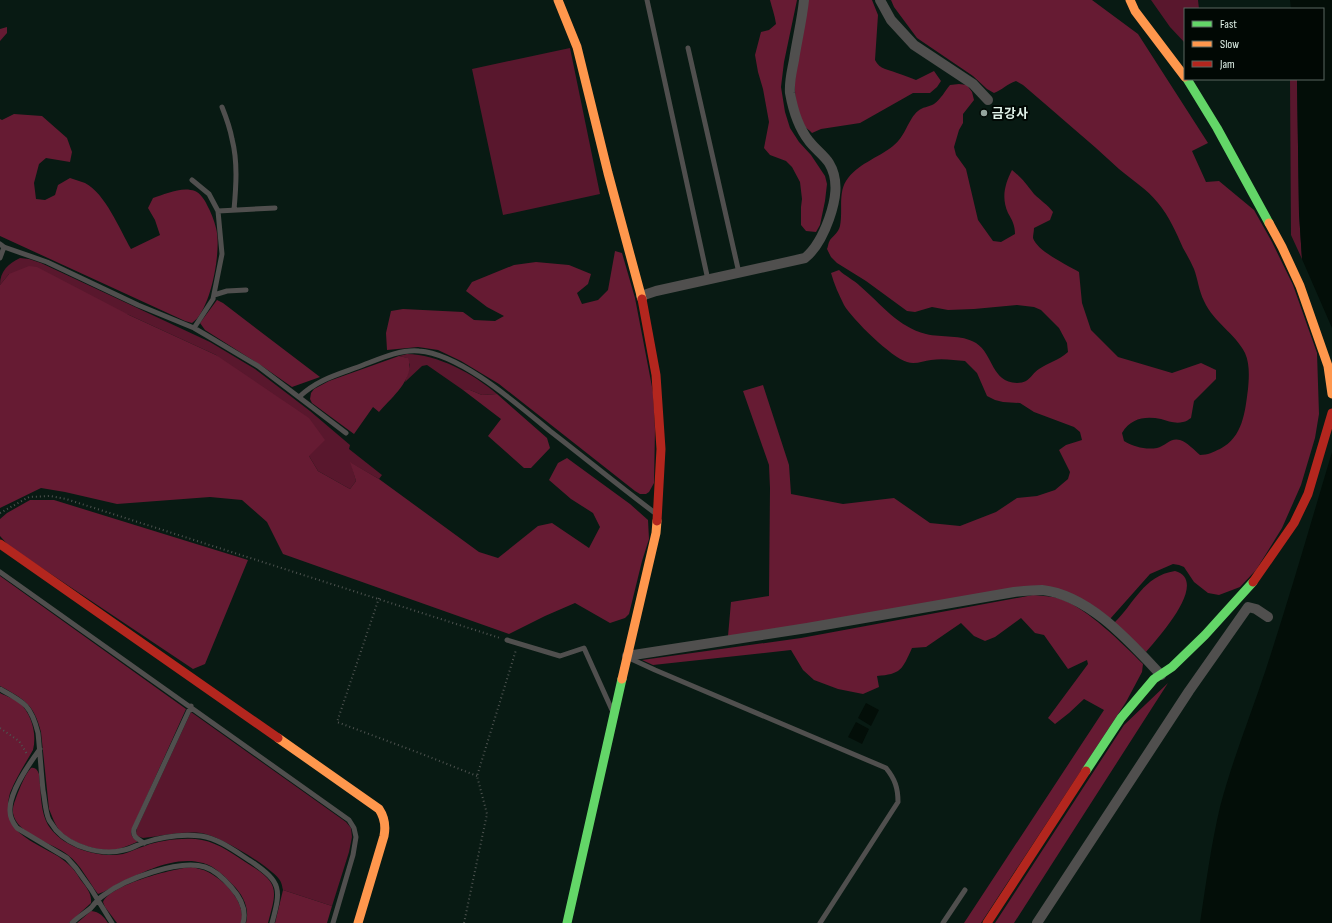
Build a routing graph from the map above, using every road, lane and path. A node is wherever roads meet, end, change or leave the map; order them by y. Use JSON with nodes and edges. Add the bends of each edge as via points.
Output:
{"nodes":[{"id":1,"x":558,"y":0,"type":"edge"},
{"id":2,"x":647,"y":0,"type":"edge"},
{"id":3,"x":804,"y":0,"type":"edge"},
{"id":4,"x":880,"y":0,"type":"edge"},
{"id":5,"x":1130,"y":0,"type":"edge"},
{"id":6,"x":688,"y":48,"type":"dead end"},
{"id":7,"x":1184,"y":75,"type":"edge"},
{"id":8,"x":1187,"y":80,"type":"edge"},
{"id":9,"x":988,"y":100,"type":"dead end"},
{"id":10,"x":222,"y":106,"type":"dead end"},
{"id":11,"x":192,"y":180,"type":"dead end"},
{"id":12,"x":275,"y":208,"type":"dead end"},
{"id":13,"x":234,"y":210,"type":"junction"},
{"id":14,"x":218,"y":211,"type":"junction"},
{"id":15,"x":2,"y":246,"type":"edge"},
{"id":16,"x":0,"y":258,"type":"edge"},
{"id":17,"x":739,"y":273,"type":"junction"},
{"id":18,"x":708,"y":280,"type":"junction"},
{"id":19,"x":246,"y":290,"type":"dead end"},
{"id":20,"x":214,"y":295,"type":"junction"},
{"id":21,"x":641,"y":296,"type":"junction"},
{"id":22,"x":194,"y":328,"type":"junction"},
{"id":23,"x":1332,"y":394,"type":"edge"},
{"id":24,"x":299,"y":397,"type":"junction"},
{"id":25,"x":1332,"y":413,"type":"edge"},
{"id":26,"x":346,"y":433,"type":"dead end"},
{"id":27,"x":0,"y":513,"type":"edge"},
{"id":28,"x":657,"y":515,"type":"junction"},
{"id":29,"x":0,"y":544,"type":"edge"},
{"id":30,"x":0,"y":572,"type":"edge"},
{"id":31,"x":379,"y":598,"type":"junction"},
{"id":32,"x":1268,"y":617,"type":"dead end"},
{"id":33,"x":507,"y":640,"type":"joint"},
{"id":34,"x":518,"y":643,"type":"junction"},
{"id":35,"x":627,"y":656,"type":"junction"},
{"id":36,"x":1161,"y":674,"type":"junction"},
{"id":37,"x":0,"y":689,"type":"edge"},
{"id":38,"x":191,"y":706,"type":"junction"},
{"id":39,"x":614,"y":715,"type":"junction"},
{"id":40,"x":0,"y":728,"type":"edge"},
{"id":41,"x":40,"y":749,"type":"junction"},
{"id":42,"x":31,"y":761,"type":"junction"},
{"id":43,"x":41,"y":766,"type":"junction"},
{"id":44,"x":477,"y":776,"type":"junction"},
{"id":45,"x":144,"y":843,"type":"junction"},
{"id":46,"x":965,"y":890,"type":"dead end"},
{"id":47,"x":97,"y":901,"type":"junction"},
{"id":48,"x":72,"y":923,"type":"edge"},
{"id":49,"x":112,"y":923,"type":"edge"},
{"id":50,"x":243,"y":923,"type":"edge"},
{"id":51,"x":272,"y":923,"type":"edge"},
{"id":52,"x":333,"y":923,"type":"edge"},
{"id":53,"x":358,"y":923,"type":"edge"},
{"id":54,"x":464,"y":923,"type":"edge"},
{"id":55,"x":567,"y":923,"type":"edge"},
{"id":56,"x":820,"y":923,"type":"edge"},
{"id":57,"x":943,"y":923,"type":"edge"},
{"id":58,"x":987,"y":923,"type":"edge"},
{"id":59,"x":1037,"y":923,"type":"edge"}],
"edges":[{"from":1,"to":21,"type":"street","via":[[577,47]]},
{"from":2,"to":18,"type":"lane"},
{"from":3,"to":17,"type":"street","via":[[790,77],[790,91],[801,129],[834,173],[835,197],[827,225],[812,252],[805,258]]},
{"from":4,"to":9,"type":"street","via":[[891,20],[914,45],[973,84]]},
{"from":5,"to":7,"type":"street","via":[[1135,11]]},
{"from":6,"to":17,"type":"lane"},
{"from":8,"to":23,"type":"street","via":[[1217,128],[1282,247],[1300,286],[1328,366]]},
{"from":10,"to":13,"type":"lane","via":[[233,140],[236,182]]},
{"from":11,"to":14,"type":"lane","via":[[209,194]]},
{"from":12,"to":13,"type":"lane"},
{"from":13,"to":14,"type":"lane"},
{"from":14,"to":20,"type":"lane","via":[[222,254]]},
{"from":15,"to":16,"type":"lane"},
{"from":15,"to":22,"type":"lane","via":[[47,262]]},
{"from":17,"to":18,"type":"street"},
{"from":18,"to":21,"type":"street"},
{"from":19,"to":20,"type":"lane"},
{"from":20,"to":22,"type":"lane"},
{"from":21,"to":28,"type":"street","via":[[656,375],[661,449]]},
{"from":22,"to":24,"type":"lane","via":[[258,366]]},
{"from":24,"to":26,"type":"lane"},
{"from":24,"to":28,"type":"lane","via":[[309,387],[326,378],[399,353],[419,351],[437,355],[460,365],[496,387]]},
{"from":25,"to":36,"type":"street","via":[[1308,494],[1294,523],[1258,576],[1205,635],[1172,667]]},
{"from":27,"to":31,"type":"path","via":[[29,497],[61,498]]},
{"from":28,"to":35,"type":"street","via":[[656,533]]},
{"from":29,"to":53,"type":"street","via":[[379,809],[386,823],[384,836]]},
{"from":30,"to":38,"type":"lane"},
{"from":31,"to":33,"type":"path"},
{"from":31,"to":44,"type":"path","via":[[336,722]]},
{"from":32,"to":59,"type":"street","via":[[1248,607],[1189,691]]},
{"from":33,"to":34,"type":"lane"},
{"from":34,"to":39,"type":"lane","via":[[560,656],[584,648]]},
{"from":34,"to":44,"type":"path"},
{"from":35,"to":36,"type":"street","via":[[1037,590],[1078,602],[1102,618]]},
{"from":35,"to":39,"type":"street"},
{"from":35,"to":56,"type":"lane","via":[[886,768],[894,777],[898,802]]},
{"from":36,"to":58,"type":"street","via":[[1121,718]]},
{"from":37,"to":41,"type":"lane","via":[[20,700],[28,708],[35,721]]},
{"from":38,"to":45,"type":"lane","via":[[134,829],[134,837]]},
{"from":38,"to":52,"type":"lane","via":[[349,820],[356,836],[354,849]]},
{"from":39,"to":55,"type":"street"},
{"from":40,"to":42,"type":"path","via":[[19,741]]},
{"from":41,"to":42,"type":"lane"},
{"from":41,"to":43,"type":"lane"},
{"from":42,"to":43,"type":"lane","via":[[36,760]]},
{"from":42,"to":47,"type":"lane","via":[[10,803],[12,821],[17,828],[67,858]]},
{"from":43,"to":45,"type":"lane","via":[[49,821],[67,840],[106,852]]},
{"from":44,"to":54,"type":"path","via":[[488,814]]},
{"from":45,"to":51,"type":"lane","via":[[174,837],[200,836],[226,846],[259,867],[277,884],[278,902]]},
{"from":46,"to":57,"type":"lane"},
{"from":47,"to":48,"type":"lane"},
{"from":47,"to":49,"type":"lane"},
{"from":47,"to":50,"type":"lane","via":[[111,890],[148,873],[168,867],[192,865],[215,872],[236,892],[244,909]]}]}
